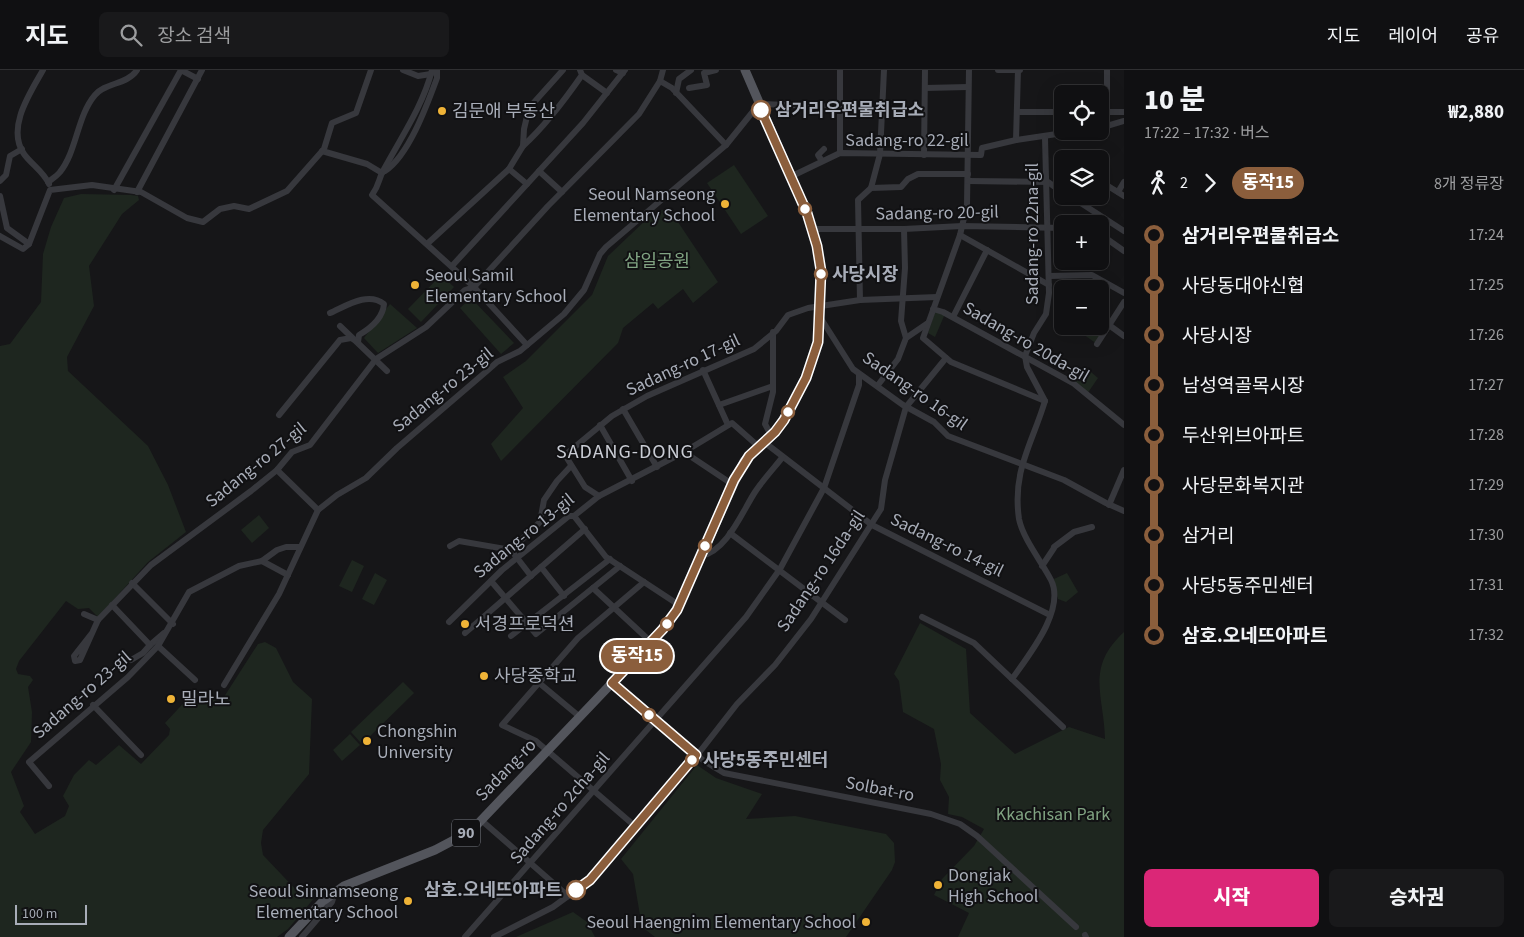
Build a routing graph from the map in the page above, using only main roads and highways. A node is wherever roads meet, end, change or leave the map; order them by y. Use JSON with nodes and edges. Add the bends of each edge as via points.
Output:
{"nodes":[{"id":1,"x":745,"y":70,"type":"edge"},
{"id":2,"x":289,"y":937,"type":"edge"}],
"edges":[{"from":1,"to":2,"type":"main road","name":"Sadang-ro","number":"90","via":[[812,229],[821,265],[818,342],[806,378],[784,420],[744,462],[671,619],[580,717],[471,830],[447,845],[344,886],[323,901]]}]}
